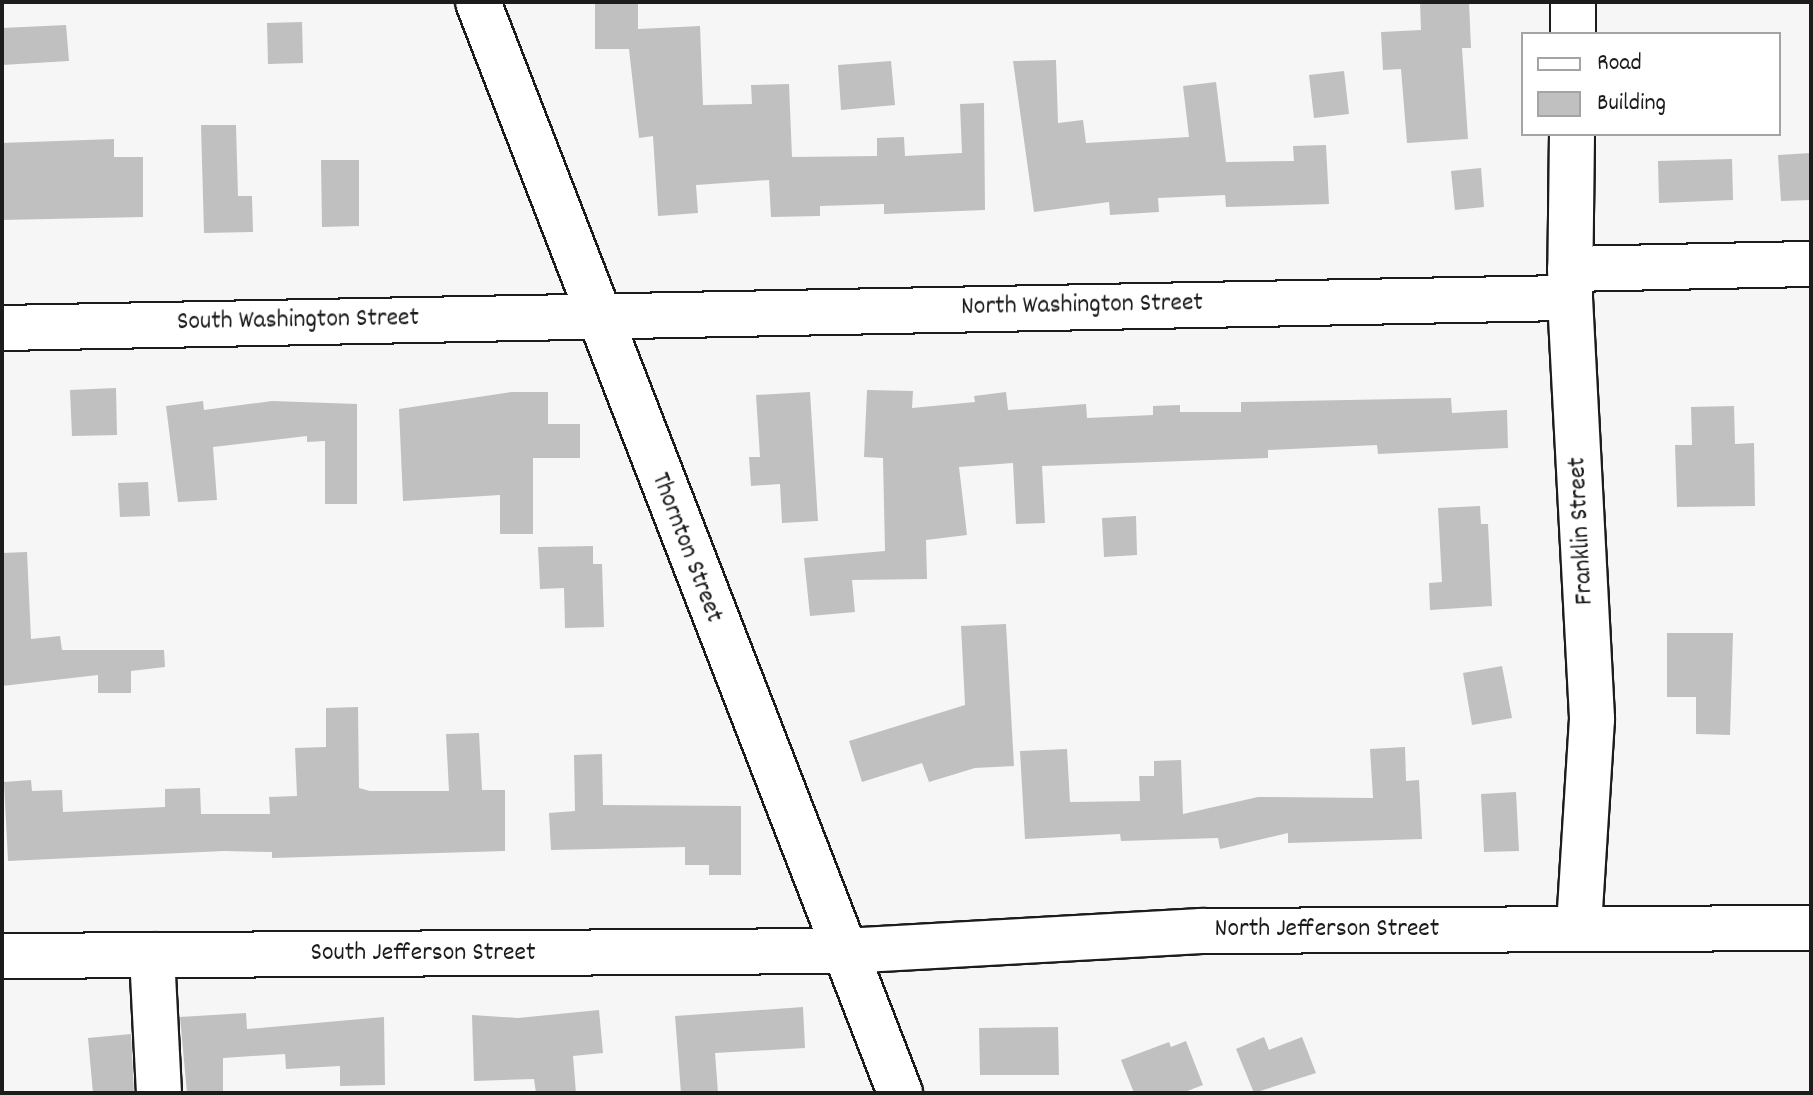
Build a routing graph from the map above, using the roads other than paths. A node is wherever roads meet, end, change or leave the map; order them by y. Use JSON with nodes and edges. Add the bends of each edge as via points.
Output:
{"nodes":[{"id":1,"x":478,"y":2,"type":"edge"},
{"id":2,"x":1573,"y":2,"type":"edge"},
{"id":3,"x":1573,"y":32,"type":"edge"},
{"id":4,"x":1572,"y":136,"type":"edge"},
{"id":5,"x":1811,"y":264,"type":"edge"},
{"id":6,"x":1570,"y":284,"type":"junction"},
{"id":7,"x":595,"y":314,"type":"junction"},
{"id":8,"x":2,"y":328,"type":"edge"},
{"id":9,"x":1579,"y":928,"type":"junction"},
{"id":10,"x":1811,"y":928,"type":"edge"},
{"id":11,"x":844,"y":951,"type":"junction"},
{"id":12,"x":152,"y":955,"type":"junction"},
{"id":13,"x":2,"y":956,"type":"edge"},
{"id":14,"x":159,"y":1093,"type":"edge"},
{"id":15,"x":900,"y":1093,"type":"edge"}],
"edges":[{"from":1,"to":7,"type":"street","name":"Thornton Street"},
{"from":2,"to":3,"type":"street"},
{"from":4,"to":6,"type":"street","name":"Franklin Street"},
{"from":5,"to":6,"type":"street","name":"North Washington Street"},
{"from":6,"to":7,"type":"street","name":"North Washington Street"},
{"from":6,"to":9,"type":"street","name":"Franklin Street","via":[[1592,719]]},
{"from":7,"to":8,"type":"street","name":"South Washington Street"},
{"from":7,"to":11,"type":"street","name":"Thornton Street"},
{"from":9,"to":10,"type":"street","name":"North Jefferson Street"},
{"from":9,"to":11,"type":"street","name":"North Jefferson Street","via":[[1201,931]]},
{"from":11,"to":12,"type":"street","name":"South Jefferson Street"},
{"from":11,"to":15,"type":"street","name":"Thornton Street"},
{"from":12,"to":13,"type":"street","name":"South Jefferson Street"},
{"from":12,"to":14,"type":"street"}]}
